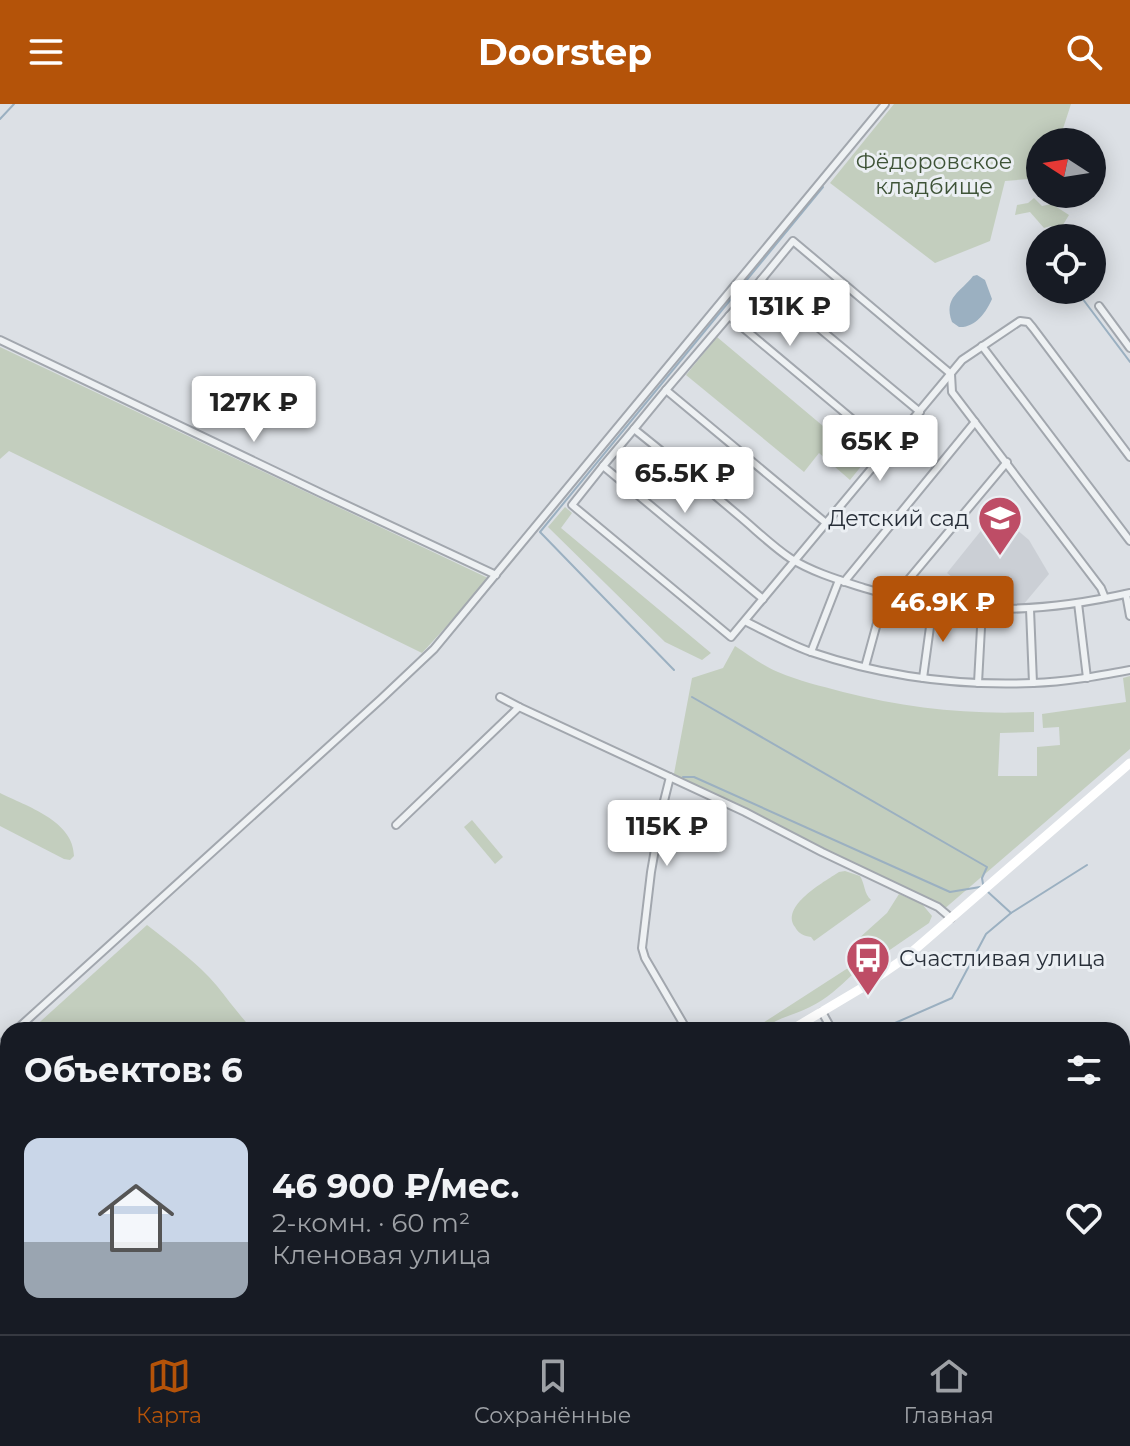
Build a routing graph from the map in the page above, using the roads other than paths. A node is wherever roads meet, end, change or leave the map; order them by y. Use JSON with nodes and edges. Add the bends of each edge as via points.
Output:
{"nodes":[{"id":1,"x":885,"y":104,"type":"edge"},
{"id":2,"x":761,"y":280,"type":"junction"},
{"id":3,"x":1099,"y":306,"type":"dead end"},
{"id":4,"x":729,"y":316,"type":"junction"},
{"id":5,"x":0,"y":340,"type":"edge"},
{"id":6,"x":982,"y":346,"type":"junction"},
{"id":7,"x":1130,"y":348,"type":"edge"},
{"id":8,"x":951,"y":374,"type":"junction"},
{"id":9,"x":666,"y":390,"type":"junction"},
{"id":10,"x":920,"y":412,"type":"junction"},
{"id":11,"x":975,"y":422,"type":"junction"},
{"id":12,"x":634,"y":429,"type":"junction"},
{"id":13,"x":888,"y":449,"type":"junction"},
{"id":14,"x":1130,"y":457,"type":"edge"},
{"id":15,"x":1007,"y":462,"type":"junction"},
{"id":16,"x":603,"y":466,"type":"junction"},
{"id":17,"x":826,"y":523,"type":"junction"},
{"id":18,"x":1128,"y":537,"type":"edge"},
{"id":19,"x":796,"y":561,"type":"junction"},
{"id":20,"x":496,"y":575,"type":"junction"},
{"id":21,"x":841,"y":581,"type":"junction"},
{"id":22,"x":1128,"y":593,"type":"edge"},
{"id":23,"x":885,"y":594,"type":"junction"},
{"id":24,"x":894,"y":597,"type":"junction"},
{"id":25,"x":1105,"y":598,"type":"junction"},
{"id":26,"x":763,"y":599,"type":"junction"},
{"id":27,"x":1078,"y":603,"type":"junction"},
{"id":28,"x":933,"y":605,"type":"junction"},
{"id":29,"x":982,"y":609,"type":"junction"},
{"id":30,"x":1030,"y":609,"type":"junction"},
{"id":31,"x":1130,"y":616,"type":"edge"},
{"id":32,"x":745,"y":621,"type":"junction"},
{"id":33,"x":811,"y":652,"type":"junction"},
{"id":34,"x":865,"y":667,"type":"junction"},
{"id":35,"x":1130,"y":670,"type":"edge"},
{"id":36,"x":923,"y":678,"type":"junction"},
{"id":37,"x":1087,"y":678,"type":"junction"},
{"id":38,"x":978,"y":683,"type":"junction"},
{"id":39,"x":1033,"y":683,"type":"junction"},
{"id":40,"x":500,"y":697,"type":"dead end"},
{"id":41,"x":519,"y":707,"type":"junction"},
{"id":42,"x":1130,"y":763,"type":"edge"},
{"id":43,"x":670,"y":777,"type":"junction"},
{"id":44,"x":396,"y":825,"type":"dead end"},
{"id":45,"x":951,"y":918,"type":"junction"},
{"id":46,"x":822,"y":1012,"type":"junction"},
{"id":47,"x":25,"y":1022,"type":"edge"},
{"id":48,"x":682,"y":1022,"type":"edge"},
{"id":49,"x":805,"y":1022,"type":"edge"},
{"id":50,"x":828,"y":1022,"type":"edge"}],
"edges":[{"from":1,"to":20,"type":"street"},
{"from":2,"to":4,"type":"street"},
{"from":2,"to":8,"type":"street","via":[[793,241]]},
{"from":2,"to":10,"type":"street"},
{"from":3,"to":7,"type":"street"},
{"from":4,"to":9,"type":"street"},
{"from":4,"to":13,"type":"street"},
{"from":5,"to":20,"type":"street"},
{"from":6,"to":8,"type":"street"},
{"from":6,"to":14,"type":"street","via":[[1020,321],[1028,322]]},
{"from":6,"to":18,"type":"street"},
{"from":8,"to":10,"type":"street"},
{"from":8,"to":11,"type":"street","via":[[952,392]]},
{"from":9,"to":12,"type":"street"},
{"from":9,"to":17,"type":"street"},
{"from":10,"to":13,"type":"street"},
{"from":11,"to":15,"type":"street"},
{"from":11,"to":21,"type":"street"},
{"from":12,"to":16,"type":"street"},
{"from":12,"to":19,"type":"street"},
{"from":13,"to":17,"type":"street"},
{"from":15,"to":24,"type":"street"},
{"from":15,"to":25,"type":"street"},
{"from":16,"to":26,"type":"street"},
{"from":16,"to":32,"type":"street","via":[[572,505],[731,637]]},
{"from":17,"to":19,"type":"street"},
{"from":19,"to":21,"type":"street"},
{"from":19,"to":26,"type":"street"},
{"from":20,"to":47,"type":"street","via":[[420,663]]},
{"from":21,"to":23,"type":"street"},
{"from":21,"to":33,"type":"street"},
{"from":22,"to":25,"type":"street"},
{"from":22,"to":31,"type":"street"},
{"from":23,"to":24,"type":"street"},
{"from":23,"to":34,"type":"street"},
{"from":24,"to":28,"type":"street"},
{"from":25,"to":27,"type":"street"},
{"from":26,"to":32,"type":"street"},
{"from":27,"to":30,"type":"street"},
{"from":27,"to":37,"type":"street"},
{"from":28,"to":29,"type":"street"},
{"from":28,"to":36,"type":"street"},
{"from":29,"to":30,"type":"street"},
{"from":29,"to":38,"type":"street"},
{"from":30,"to":39,"type":"street"},
{"from":32,"to":33,"type":"street"},
{"from":33,"to":34,"type":"street"},
{"from":34,"to":36,"type":"street"},
{"from":35,"to":37,"type":"street"},
{"from":36,"to":38,"type":"street"},
{"from":37,"to":39,"type":"street"},
{"from":38,"to":39,"type":"street"},
{"from":40,"to":41,"type":"street"},
{"from":41,"to":43,"type":"street"},
{"from":41,"to":44,"type":"street"},
{"from":42,"to":45,"type":"main road"},
{"from":43,"to":45,"type":"street","via":[[938,907]]},
{"from":43,"to":48,"type":"street","via":[[642,948]]},
{"from":45,"to":46,"type":"main road","via":[[905,958]]},
{"from":46,"to":49,"type":"main road"},
{"from":46,"to":50,"type":"street"}]}
